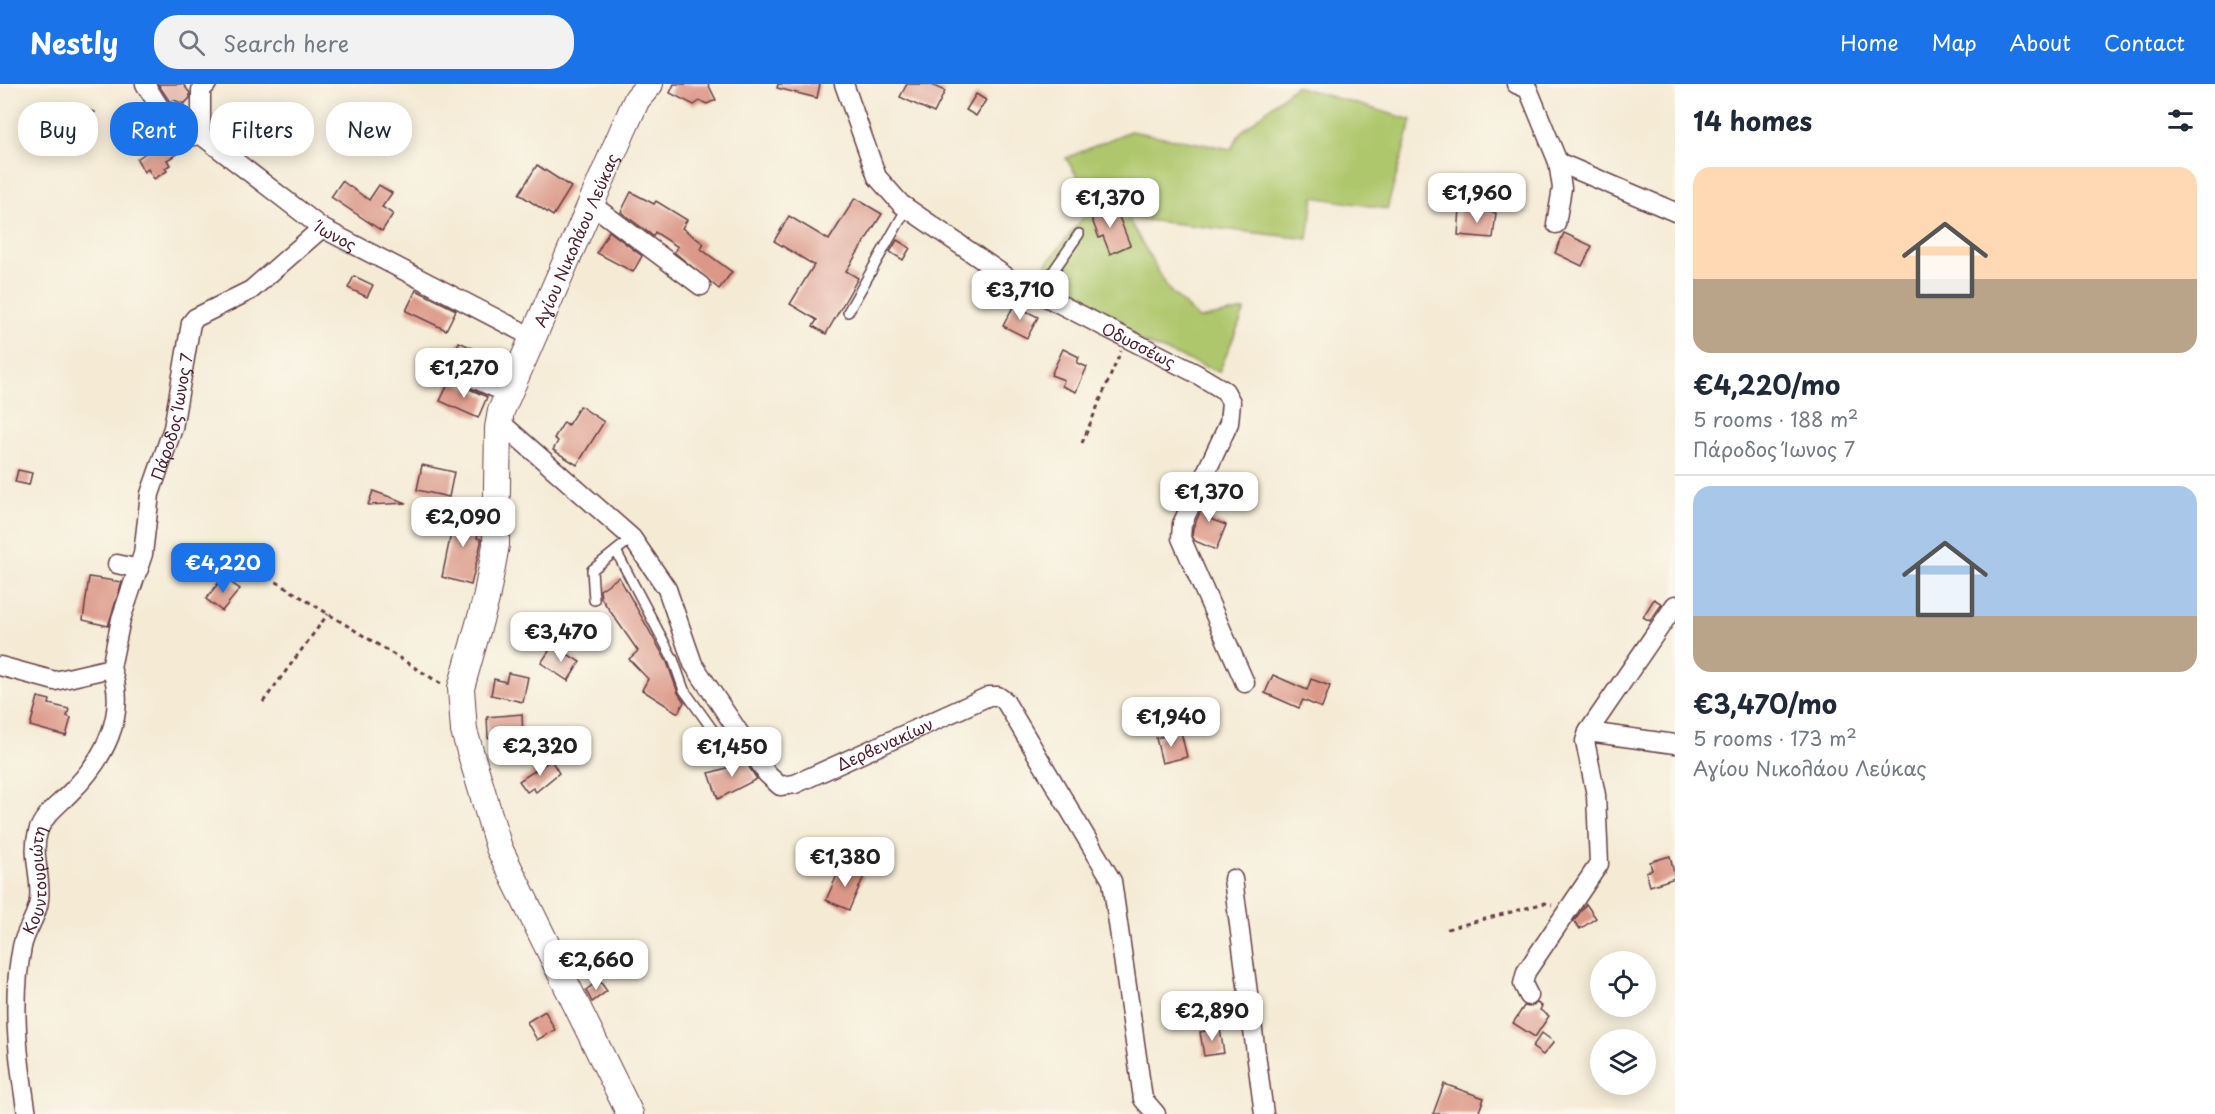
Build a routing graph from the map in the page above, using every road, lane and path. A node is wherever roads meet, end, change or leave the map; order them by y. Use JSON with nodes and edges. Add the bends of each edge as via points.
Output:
{"nodes":[{"id":1,"x":145,"y":84,"type":"edge"},
{"id":2,"x":650,"y":84,"type":"edge"},
{"id":3,"x":844,"y":84,"type":"edge"},
{"id":4,"x":1516,"y":84,"type":"edge"},
{"id":5,"x":201,"y":86,"type":"edge"},
{"id":6,"x":201,"y":135,"type":"junction"},
{"id":7,"x":1558,"y":162,"type":"junction"},
{"id":8,"x":591,"y":204,"type":"junction"},
{"id":9,"x":907,"y":208,"type":"junction"},
{"id":10,"x":1675,"y":212,"type":"edge"},
{"id":11,"x":1556,"y":224,"type":"dead end"},
{"id":12,"x":322,"y":228,"type":"junction"},
{"id":13,"x":1079,"y":234,"type":"dead end"},
{"id":14,"x":701,"y":286,"type":"dead end"},
{"id":15,"x":1038,"y":292,"type":"junction"},
{"id":16,"x":848,"y":312,"type":"dead end"},
{"id":17,"x":532,"y":337,"type":"junction"},
{"id":18,"x":1125,"y":339,"type":"junction"},
{"id":19,"x":433,"y":365,"type":"dead end"},
{"id":20,"x":502,"y":410,"type":"junction"},
{"id":21,"x":1082,"y":443,"type":"dead end"},
{"id":22,"x":632,"y":538,"type":"junction"},
{"id":23,"x":616,"y":551,"type":"junction"},
{"id":24,"x":238,"y":558,"type":"dead end"},
{"id":25,"x":117,"y":564,"type":"dead end"},
{"id":26,"x":139,"y":569,"type":"junction"},
{"id":27,"x":594,"y":600,"type":"dead end"},
{"id":28,"x":1675,"y":605,"type":"edge"},
{"id":29,"x":328,"y":614,"type":"junction"},
{"id":30,"x":0,"y":666,"type":"edge"},
{"id":31,"x":111,"y":668,"type":"junction"},
{"id":32,"x":1245,"y":683,"type":"dead end"},
{"id":33,"x":460,"y":695,"type":"junction"},
{"id":34,"x":263,"y":702,"type":"dead end"},
{"id":35,"x":1588,"y":732,"type":"junction"},
{"id":36,"x":1675,"y":744,"type":"edge"},
{"id":37,"x":725,"y":747,"type":"dead end"},
{"id":38,"x":1233,"y":879,"type":"dead end"},
{"id":39,"x":1566,"y":910,"type":"junction"},
{"id":40,"x":1447,"y":929,"type":"dead end"},
{"id":41,"x":1530,"y":996,"type":"dead end"},
{"id":42,"x":27,"y":1114,"type":"edge"},
{"id":43,"x":630,"y":1114,"type":"edge"},
{"id":44,"x":1156,"y":1114,"type":"edge"},
{"id":45,"x":1264,"y":1114,"type":"edge"}],
"edges":[{"from":1,"to":6,"type":"street","via":[[179,138]]},
{"from":2,"to":8,"type":"main road","name":"Αγίου Νικολάου Λεύκας","via":[[638,99]]},
{"from":3,"to":9,"type":"street","name":"Οδυσσέως","via":[[877,177]]},
{"from":4,"to":7,"type":"street","via":[[1528,89]]},
{"from":5,"to":6,"type":"street"},
{"from":6,"to":12,"type":"street","name":"Ίωνος"},
{"from":7,"to":10,"type":"street"},
{"from":7,"to":11,"type":"street","via":[[1562,188]]},
{"from":8,"to":14,"type":"street"},
{"from":8,"to":17,"type":"main road","name":"Αγίου Νικολάου Λεύκας"},
{"from":9,"to":15,"type":"street","name":"Οδυσσέως","via":[[1017,284]]},
{"from":9,"to":16,"type":"lane"},
{"from":12,"to":17,"type":"street","name":"Ίωνος"},
{"from":12,"to":26,"type":"street","name":"Πάροδος Ίωνος 7","via":[[251,290],[191,323],[173,428],[150,494]]},
{"from":13,"to":15,"type":"lane"},
{"from":15,"to":18,"type":"street","name":"Οδυσσέως"},
{"from":17,"to":20,"type":"main road","name":"Αγίου Νικολάου Λεύκας"},
{"from":18,"to":21,"type":"path"},
{"from":18,"to":32,"type":"street","name":"Οδυσσέως","via":[[1195,373],[1225,392],[1231,402],[1229,423],[1182,524],[1181,538]]},
{"from":19,"to":20,"type":"lane"},
{"from":20,"to":22,"type":"street","name":"Δερβενακίων"},
{"from":20,"to":33,"type":"main road","name":"Αγίου Νικολάου Λεύκας","via":[[493,567]]},
{"from":22,"to":23,"type":"lane"},
{"from":22,"to":44,"type":"street","name":"Δερβενακίων","via":[[668,589],[693,664],[766,774],[780,786],[795,784],[989,696],[1005,701],[1112,881],[1143,1099]]},
{"from":23,"to":27,"type":"lane","via":[[592,570]]},
{"from":23,"to":37,"type":"lane","via":[[674,659],[684,690]]},
{"from":24,"to":29,"type":"path"},
{"from":25,"to":26,"type":"street"},
{"from":26,"to":31,"type":"street","name":"Πάροδος Ίωνος 7","via":[[121,619]]},
{"from":28,"to":35,"type":"street"},
{"from":29,"to":33,"type":"path"},
{"from":29,"to":34,"type":"path"},
{"from":30,"to":31,"type":"street","via":[[55,681]]},
{"from":31,"to":42,"type":"street","name":"Κουντουριώτη","via":[[116,704],[102,755],[91,772],[46,817],[37,836],[39,902],[22,946],[17,991],[18,1042]]},
{"from":33,"to":43,"type":"main road","name":"Αγίου Νικολάου Λεύκας","via":[[464,731],[499,848]]},
{"from":35,"to":36,"type":"street"},
{"from":35,"to":39,"type":"street","via":[[1585,741],[1596,795],[1599,864]]},
{"from":38,"to":45,"type":"street"},
{"from":39,"to":40,"type":"path","via":[[1545,903]]},
{"from":39,"to":41,"type":"street","via":[[1526,972],[1523,984]]}]}
